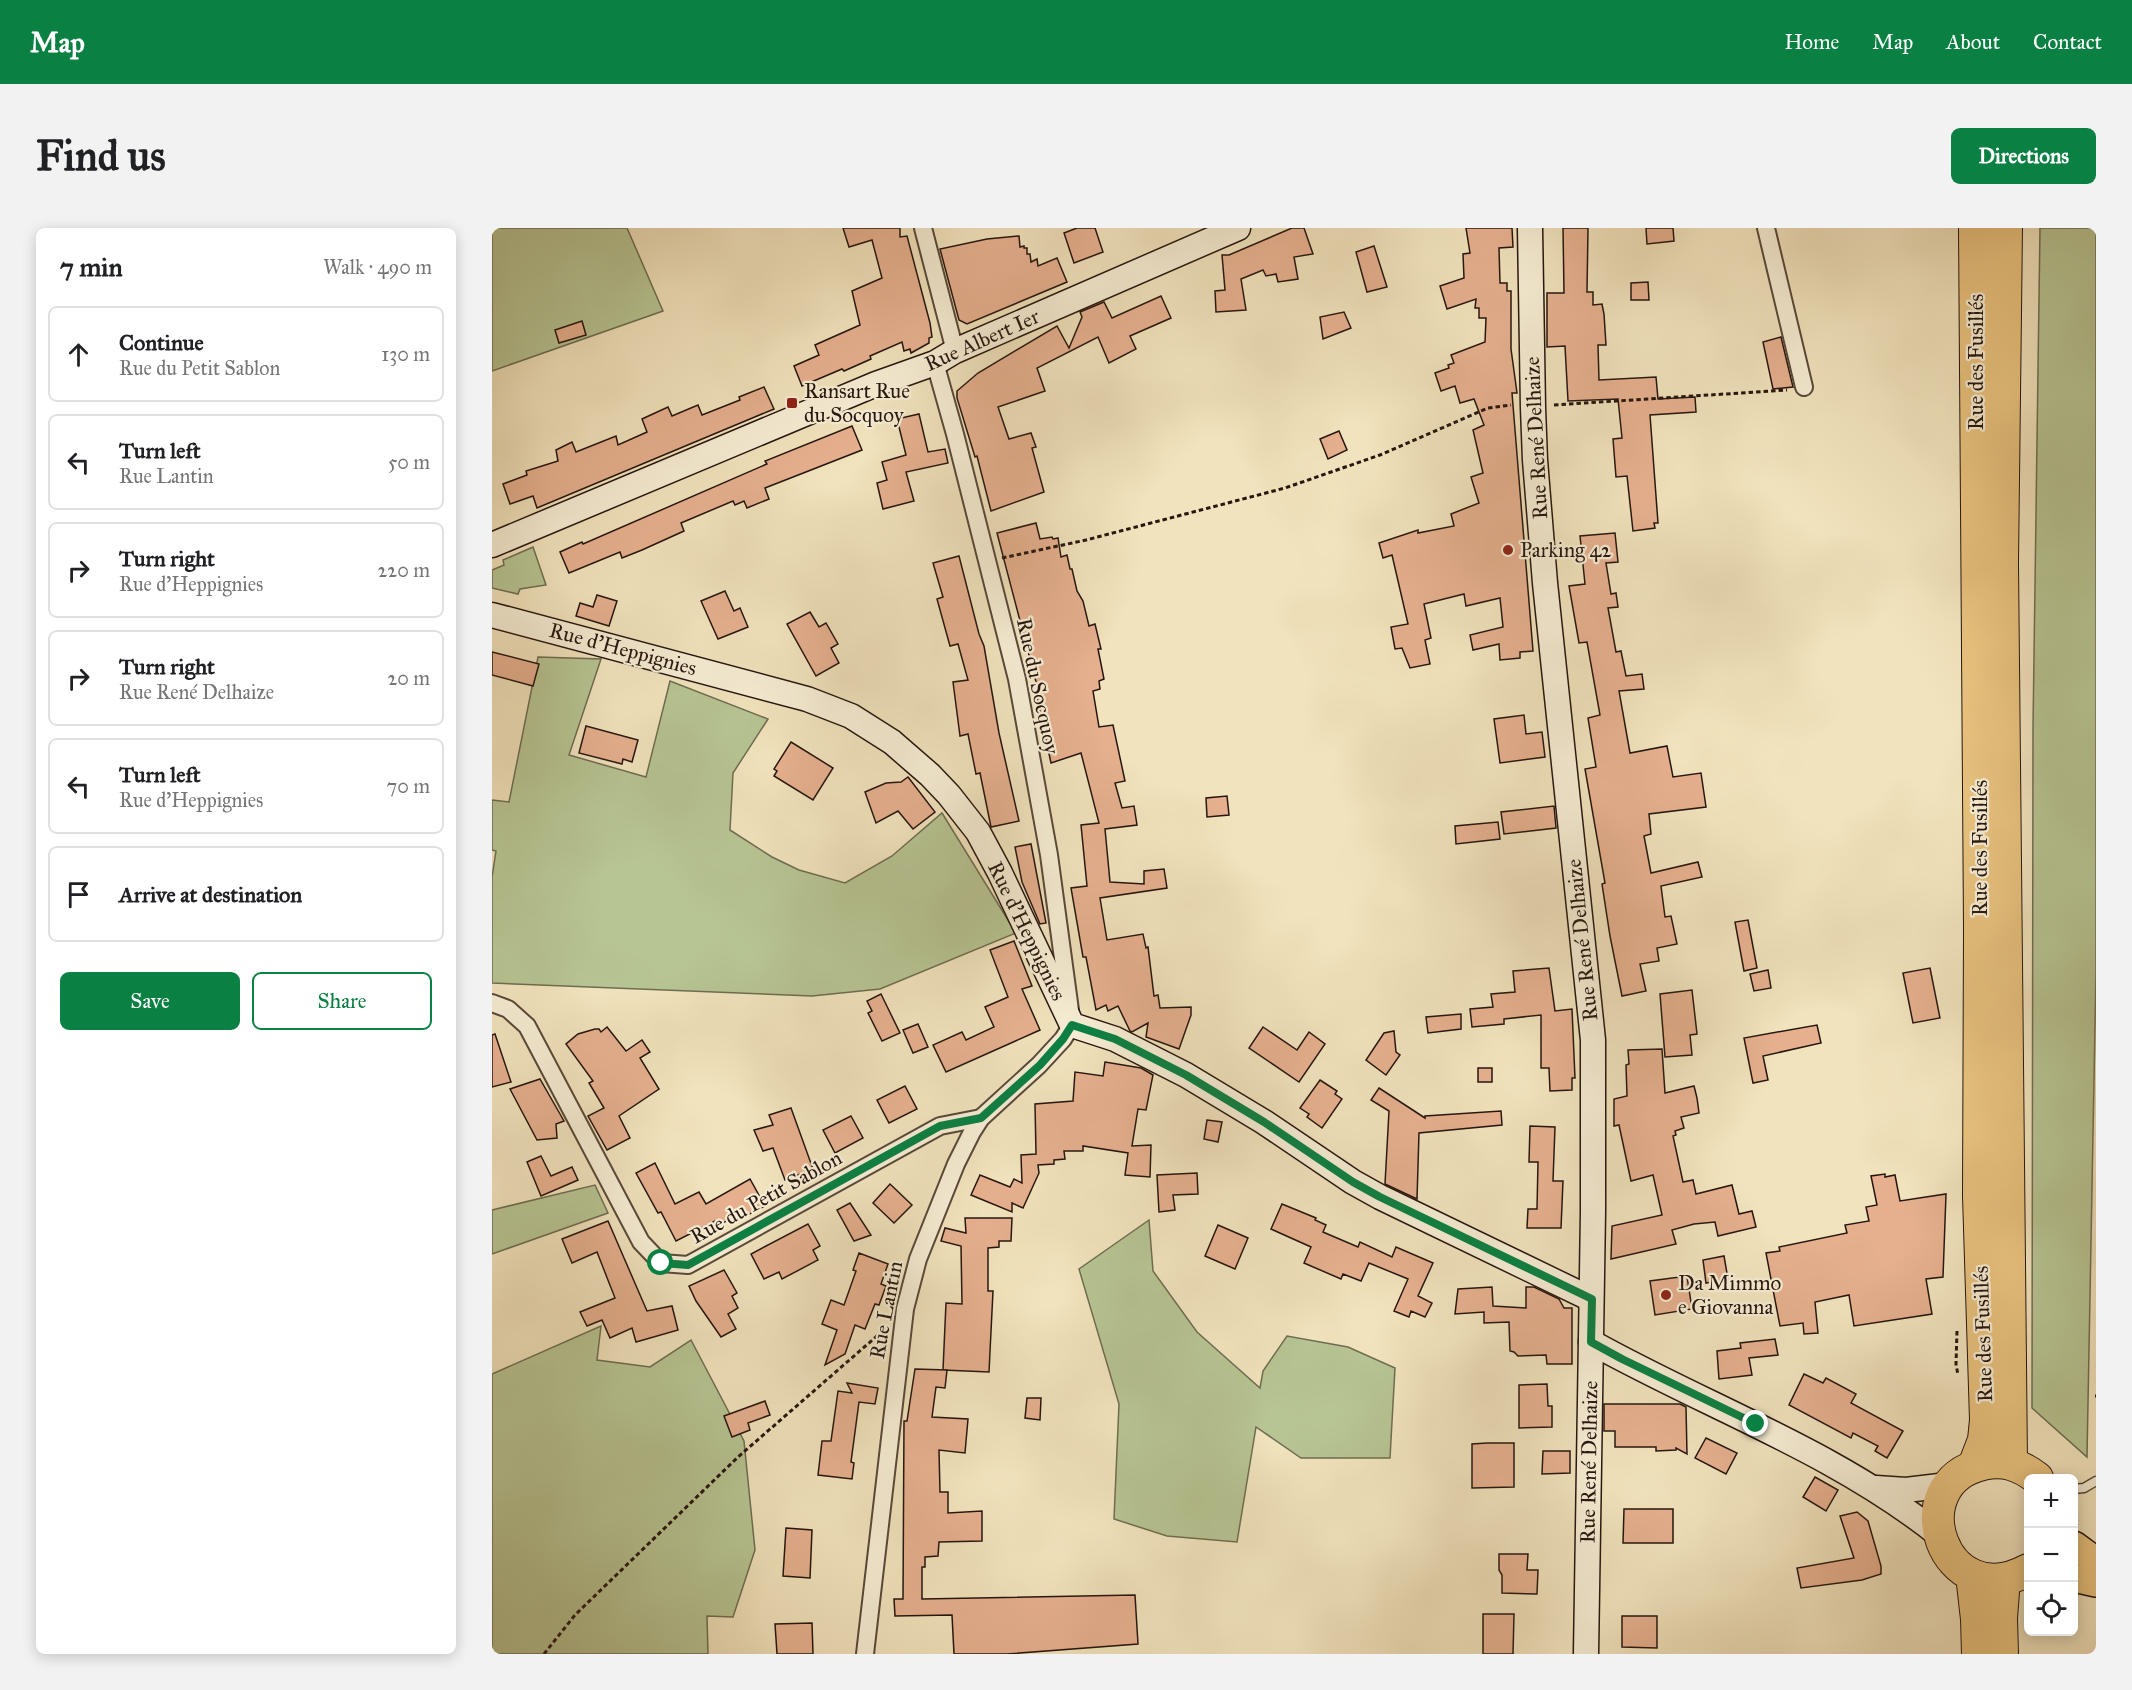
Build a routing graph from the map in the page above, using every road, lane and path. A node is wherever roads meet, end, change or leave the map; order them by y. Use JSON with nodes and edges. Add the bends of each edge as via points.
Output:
{"nodes":[{"id":1,"x":923,"y":228,"type":"edge"},
{"id":2,"x":1238,"y":228,"type":"edge"},
{"id":3,"x":1530,"y":228,"type":"edge"},
{"id":4,"x":1766,"y":228,"type":"edge"},
{"id":5,"x":1975,"y":228,"type":"edge"},
{"id":6,"x":2006,"y":228,"type":"edge"},
{"id":7,"x":945,"y":357,"type":"junction"},
{"id":8,"x":1804,"y":387,"type":"joint"},
{"id":9,"x":1532,"y":404,"type":"junction"},
{"id":10,"x":492,"y":545,"type":"edge"},
{"id":11,"x":987,"y":562,"type":"junction"},
{"id":12,"x":492,"y":615,"type":"edge"},
{"id":13,"x":492,"y":1003,"type":"edge"},
{"id":14,"x":1072,"y":1025,"type":"junction"},
{"id":15,"x":981,"y":1118,"type":"junction"},
{"id":16,"x":1592,"y":1299,"type":"junction"},
{"id":17,"x":905,"y":1309,"type":"junction"},
{"id":18,"x":1591,"y":1342,"type":"junction"},
{"id":19,"x":1974,"y":1466,"type":"junction"},
{"id":20,"x":2024,"y":1471,"type":"edge"},
{"id":21,"x":2096,"y":1482,"type":"edge"},
{"id":22,"x":1948,"y":1485,"type":"junction"},
{"id":23,"x":1871,"y":1487,"type":"junction"},
{"id":24,"x":2096,"y":1487,"type":"edge"},
{"id":25,"x":2084,"y":1488,"type":"junction"},
{"id":26,"x":2078,"y":1489,"type":"edge"},
{"id":27,"x":2078,"y":1519,"type":"edge"},
{"id":28,"x":1939,"y":1535,"type":"junction"},
{"id":29,"x":2082,"y":1551,"type":"edge"},
{"id":30,"x":2016,"y":1574,"type":"edge"},
{"id":31,"x":1972,"y":1575,"type":"junction"},
{"id":32,"x":2078,"y":1579,"type":"edge"},
{"id":33,"x":2096,"y":1583,"type":"edge"},
{"id":34,"x":544,"y":1654,"type":"edge"},
{"id":35,"x":865,"y":1654,"type":"edge"},
{"id":36,"x":1586,"y":1654,"type":"edge"},
{"id":37,"x":1978,"y":1654,"type":"edge"},
{"id":38,"x":2002,"y":1654,"type":"edge"}],
"edges":[{"from":1,"to":7,"type":"street","name":"Rue du Socquoy"},
{"from":2,"to":7,"type":"street","name":"Rue Albert Ier"},
{"from":3,"to":9,"type":"street","name":"Rue René Delhaize"},
{"from":4,"to":8,"type":"street"},
{"from":5,"to":19,"type":"highway","name":"Rue des Fusillés","via":[[1979,1196],[1986,1420],[1984,1440]]},
{"from":6,"to":20,"type":"highway","name":"Rue des Fusillés","via":[[2002,563]]},
{"from":7,"to":10,"type":"street","name":"Rue Albert Ier"},
{"from":7,"to":11,"type":"street","name":"Rue du Socquoy"},
{"from":8,"to":9,"type":"path"},
{"from":9,"to":11,"type":"path","via":[[1488,408],[1357,464],[1255,497]]},
{"from":9,"to":16,"type":"street","name":"Rue René Delhaize","via":[[1546,595],[1593,1040]]},
{"from":11,"to":14,"type":"street","name":"Rue du Socquoy","via":[[1017,679],[1049,855]]},
{"from":12,"to":14,"type":"street","name":"Rue d'Heppignies","via":[[807,699],[851,716],[892,742],[930,775],[978,832]]},
{"from":13,"to":15,"type":"street","name":"Rue du Petit Sablon","via":[[508,1009],[527,1026],[641,1242],[661,1263],[688,1265],[940,1126]]},
{"from":14,"to":15,"type":"street","name":"Rue Lantin","via":[[1040,1065]]},
{"from":14,"to":16,"type":"street","name":"Rue d'Heppignies","via":[[1115,1039],[1186,1075],[1380,1197]]},
{"from":15,"to":17,"type":"street","name":"Rue Lantin","via":[[937,1211],[918,1259]]},
{"from":16,"to":18,"type":"street","name":"Rue René Delhaize"},
{"from":17,"to":34,"type":"path","via":[[738,1456],[575,1615]]},
{"from":17,"to":35,"type":"street","name":"Rue Lantin"},
{"from":18,"to":23,"type":"street","via":[[1808,1450]]},
{"from":18,"to":36,"type":"street","name":"Rue René Delhaize"},
{"from":19,"to":20,"type":"highway","via":[[1993,1461]]},
{"from":19,"to":22,"type":"highway"},
{"from":21,"to":25,"type":"lane"},
{"from":22,"to":23,"type":"street","via":[[1906,1490]]},
{"from":22,"to":28,"type":"highway","via":[[1937,1514]]},
{"from":23,"to":28,"type":"street"},
{"from":24,"to":25,"type":"lane"},
{"from":25,"to":26,"type":"lane"},
{"from":27,"to":29,"type":"path"},
{"from":28,"to":31,"type":"highway","via":[[1957,1565]]},
{"from":30,"to":31,"type":"highway","via":[[1987,1579]]},
{"from":30,"to":38,"type":"highway","via":[[2001,1618]]},
{"from":31,"to":37,"type":"highway"},
{"from":32,"to":33,"type":"main road"}]}
